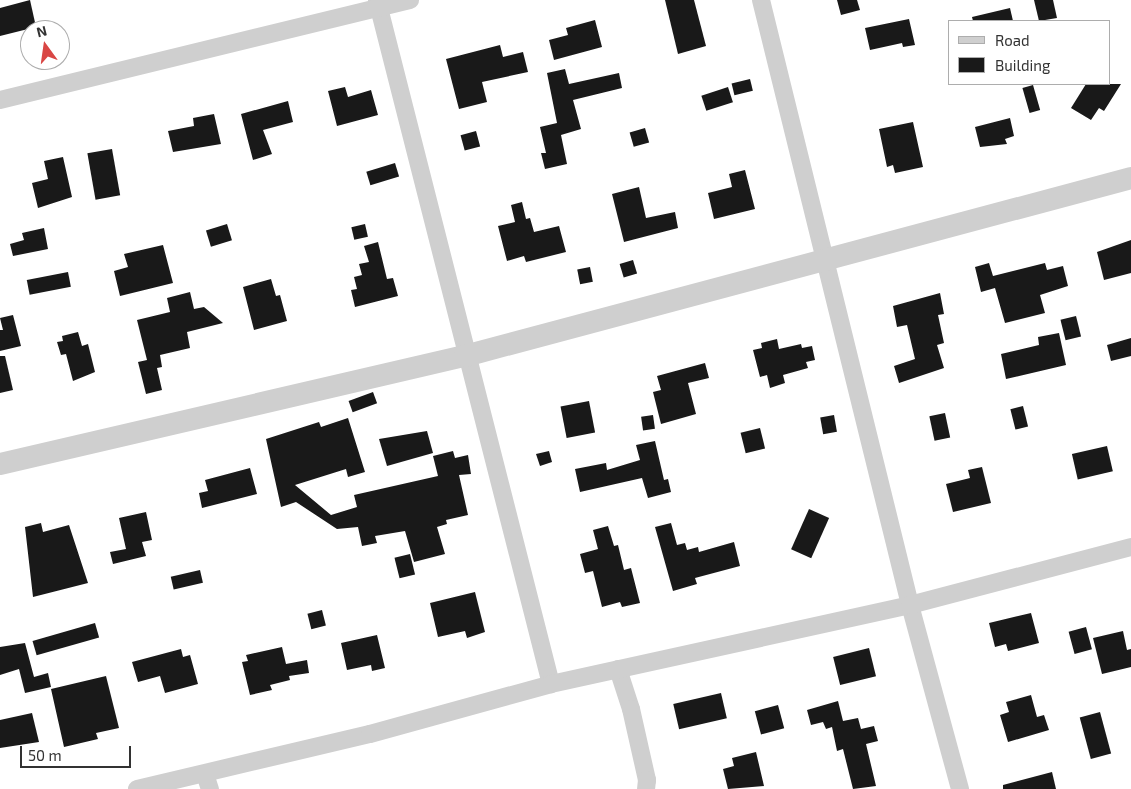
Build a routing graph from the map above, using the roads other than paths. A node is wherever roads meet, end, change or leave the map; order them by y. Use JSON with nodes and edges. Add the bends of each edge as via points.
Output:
{"nodes":[{"id":1,"x":410,"y":0,"type":"edge"},
{"id":2,"x":761,"y":0,"type":"edge"},
{"id":3,"x":378,"y":4,"type":"edge"},
{"id":4,"x":0,"y":100,"type":"edge"},
{"id":5,"x":1131,"y":178,"type":"edge"},
{"id":6,"x":826,"y":257,"type":"junction"},
{"id":7,"x":465,"y":356,"type":"junction"},
{"id":8,"x":0,"y":464,"type":"edge"},
{"id":9,"x":1131,"y":547,"type":"edge"},
{"id":10,"x":910,"y":605,"type":"junction"},
{"id":11,"x":618,"y":670,"type":"junction"},
{"id":12,"x":551,"y":684,"type":"junction"},
{"id":13,"x":207,"y":781,"type":"edge"},
{"id":14,"x":137,"y":789,"type":"edge"},
{"id":15,"x":646,"y":789,"type":"edge"},
{"id":16,"x":960,"y":789,"type":"edge"}],
"edges":[{"from":1,"to":3,"type":"street"},
{"from":2,"to":6,"type":"street"},
{"from":3,"to":4,"type":"street"},
{"from":3,"to":7,"type":"street"},
{"from":5,"to":6,"type":"street"},
{"from":6,"to":7,"type":"street"},
{"from":6,"to":10,"type":"street"},
{"from":7,"to":8,"type":"street"},
{"from":7,"to":12,"type":"street"},
{"from":9,"to":10,"type":"street"},
{"from":10,"to":11,"type":"street"},
{"from":10,"to":16,"type":"street"},
{"from":11,"to":12,"type":"street"},
{"from":11,"to":15,"type":"street","via":[[648,780]]},
{"from":12,"to":13,"type":"street"},
{"from":13,"to":14,"type":"street"}]}
